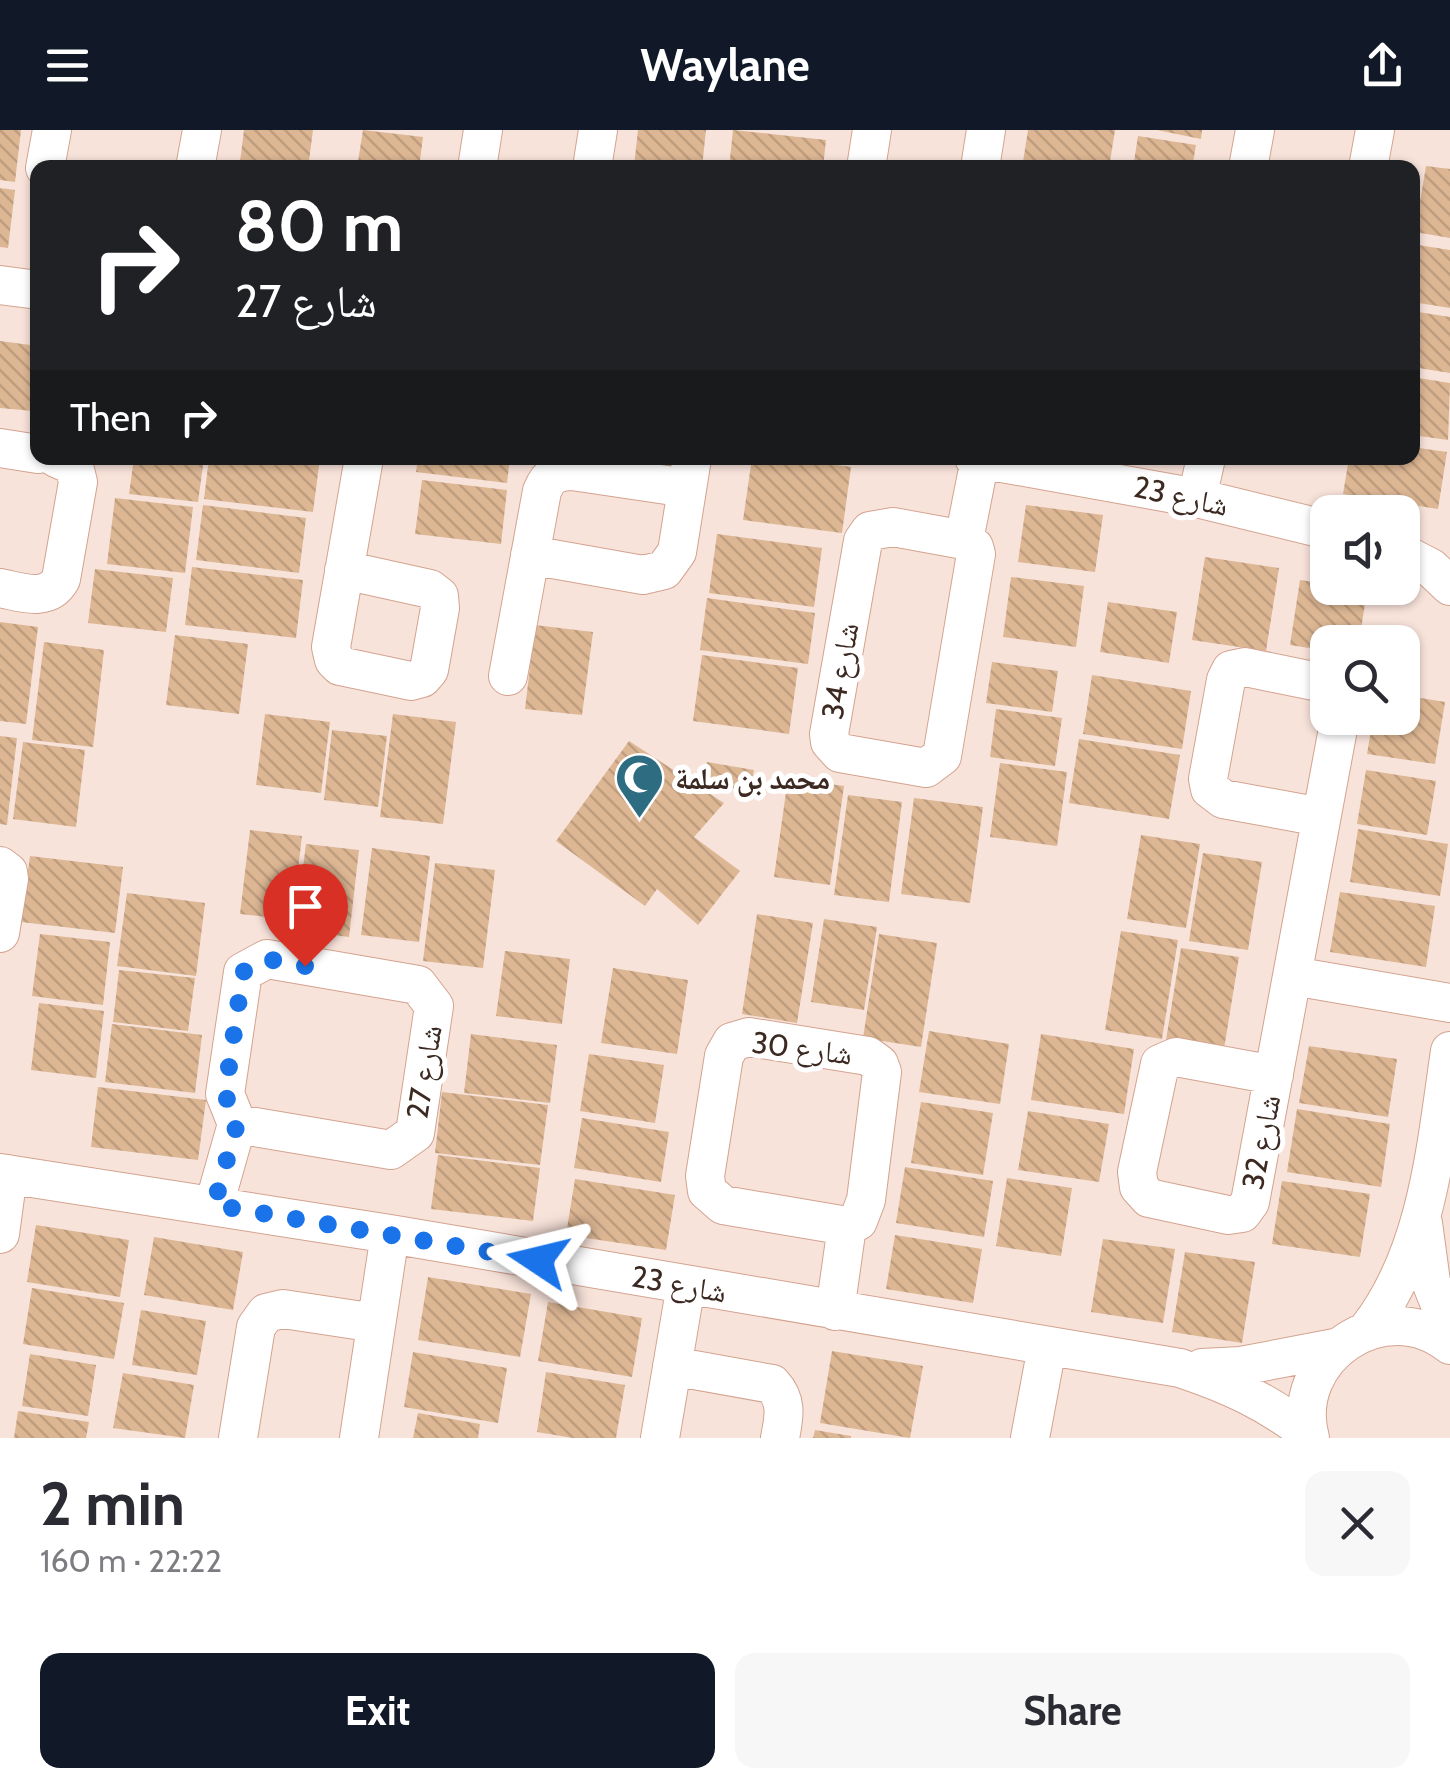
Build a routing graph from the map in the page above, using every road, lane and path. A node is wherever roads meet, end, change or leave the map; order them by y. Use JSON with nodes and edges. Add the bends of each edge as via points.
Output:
{"nodes":[{"id":1,"x":52,"y":130,"type":"edge"},
{"id":2,"x":202,"y":130,"type":"edge"},
{"id":3,"x":484,"y":130,"type":"edge"},
{"id":4,"x":598,"y":130,"type":"edge"},
{"id":5,"x":872,"y":130,"type":"edge"},
{"id":6,"x":986,"y":130,"type":"edge"},
{"id":7,"x":1255,"y":130,"type":"edge"},
{"id":8,"x":1375,"y":130,"type":"edge"},
{"id":9,"x":46,"y":160,"type":"edge"},
{"id":10,"x":196,"y":160,"type":"edge"},
{"id":11,"x":478,"y":160,"type":"edge"},
{"id":12,"x":593,"y":160,"type":"edge"},
{"id":13,"x":867,"y":160,"type":"edge"},
{"id":14,"x":981,"y":160,"type":"edge"},
{"id":15,"x":1249,"y":160,"type":"edge"},
{"id":16,"x":1369,"y":160,"type":"edge"},
{"id":17,"x":0,"y":285,"type":"edge"},
{"id":18,"x":30,"y":289,"type":"edge"},
{"id":19,"x":0,"y":448,"type":"edge"},
{"id":20,"x":30,"y":453,"type":"edge"},
{"id":21,"x":72,"y":465,"type":"edge"},
{"id":22,"x":363,"y":465,"type":"edge"},
{"id":23,"x":976,"y":465,"type":"edge"},
{"id":24,"x":1016,"y":465,"type":"edge"},
{"id":25,"x":1204,"y":465,"type":"edge"},
{"id":26,"x":690,"y":473,"type":"edge"},
{"id":27,"x":1197,"y":498,"type":"junction"},
{"id":28,"x":1310,"y":526,"type":"edge"},
{"id":29,"x":964,"y":540,"type":"junction"},
{"id":30,"x":530,"y":555,"type":"junction"},
{"id":31,"x":1420,"y":562,"type":"edge"},
{"id":32,"x":344,"y":570,"type":"dead end"},
{"id":33,"x":1450,"y":586,"type":"edge"},
{"id":34,"x":0,"y":588,"type":"edge"},
{"id":35,"x":508,"y":676,"type":"dead end"},
{"id":36,"x":1310,"y":680,"type":"edge"},
{"id":37,"x":1337,"y":735,"type":"edge"},
{"id":38,"x":1322,"y":817,"type":"junction"},
{"id":39,"x":0,"y":866,"type":"edge"},
{"id":40,"x":0,"y":932,"type":"edge"},
{"id":41,"x":1293,"y":976,"type":"junction"},
{"id":42,"x":1450,"y":1003,"type":"edge"},
{"id":43,"x":1450,"y":1051,"type":"edge"},
{"id":44,"x":1274,"y":1074,"type":"junction"},
{"id":45,"x":237,"y":1124,"type":"junction"},
{"id":46,"x":1443,"y":1148,"type":"edge"},
{"id":47,"x":4,"y":1173,"type":"edge"},
{"id":48,"x":214,"y":1205,"type":"junction"},
{"id":49,"x":1422,"y":1210,"type":"junction"},
{"id":50,"x":848,"y":1226,"type":"junction"},
{"id":51,"x":0,"y":1234,"type":"edge"},
{"id":52,"x":390,"y":1234,"type":"junction"},
{"id":53,"x":686,"y":1285,"type":"junction"},
{"id":54,"x":835,"y":1311,"type":"junction"},
{"id":55,"x":376,"y":1322,"type":"junction"},
{"id":56,"x":1368,"y":1330,"type":"junction"},
{"id":57,"x":1450,"y":1330,"type":"edge"},
{"id":58,"x":1450,"y":1345,"type":"edge"},
{"id":59,"x":1047,"y":1347,"type":"junction"},
{"id":60,"x":1335,"y":1348,"type":"junction"},
{"id":61,"x":672,"y":1366,"type":"junction"},
{"id":62,"x":1180,"y":1368,"type":"junction"},
{"id":63,"x":1309,"y":1436,"type":"edge"},
{"id":64,"x":238,"y":1438,"type":"edge"},
{"id":65,"x":360,"y":1438,"type":"edge"},
{"id":66,"x":660,"y":1438,"type":"edge"},
{"id":67,"x":780,"y":1438,"type":"edge"},
{"id":68,"x":1030,"y":1438,"type":"edge"}],
"edges":[{"from":1,"to":9,"type":"street"},
{"from":2,"to":10,"type":"street"},
{"from":3,"to":11,"type":"street"},
{"from":4,"to":12,"type":"street"},
{"from":5,"to":13,"type":"street"},
{"from":6,"to":14,"type":"street"},
{"from":7,"to":15,"type":"street"},
{"from":8,"to":16,"type":"street"},
{"from":17,"to":18,"type":"street"},
{"from":19,"to":20,"type":"street"},
{"from":21,"to":34,"type":"street","via":[[78,482],[61,580],[42,594]]},
{"from":22,"to":32,"type":"street"},
{"from":23,"to":29,"type":"street","name":"شارع 34"},
{"from":24,"to":27,"type":"street","name":"شارع 23"},
{"from":25,"to":27,"type":"street"},
{"from":26,"to":30,"type":"street","via":[[549,476]]},
{"from":26,"to":30,"type":"street","via":[[676,552],[657,573]]},
{"from":27,"to":28,"type":"street","name":"شارع 23"},
{"from":29,"to":29,"type":"street","name":"شارع 34","via":[[892,527],[865,537],[828,729],[840,753],[919,769],[942,756],[976,562],[974,547]]},
{"from":30,"to":35,"type":"street"},
{"from":31,"to":33,"type":"street"},
{"from":36,"to":38,"type":"street","via":[[1232,670],[1208,779],[1222,799]]},
{"from":37,"to":38,"type":"street","name":"شارع 32"},
{"from":38,"to":41,"type":"street","name":"شارع 32"},
{"from":39,"to":40,"type":"street","via":[[9,880]]},
{"from":41,"to":42,"type":"street"},
{"from":41,"to":44,"type":"street","name":"شارع 32"},
{"from":43,"to":46,"type":"street"},
{"from":44,"to":44,"type":"street","name":"شارع 32","via":[[1166,1058],[1137,1172],[1143,1192],[1228,1215],[1246,1209]]},
{"from":45,"to":45,"type":"street","name":"شارع 27","via":[[225,1094],[243,972],[267,959],[418,985],[434,1006],[415,1133],[391,1150]]},
{"from":45,"to":48,"type":"street","name":"شارع 27"},
{"from":46,"to":49,"type":"street"},
{"from":47,"to":48,"type":"street","name":"شارع 23"},
{"from":47,"to":51,"type":"street"},
{"from":48,"to":52,"type":"street","name":"شارع 23"},
{"from":49,"to":56,"type":"street","via":[[1411,1254]]},
{"from":49,"to":57,"type":"street","via":[[1431,1282]]},
{"from":50,"to":50,"type":"street","name":"شارع 30","via":[[858,1221],[866,1200],[879,1064],[868,1056],[766,1040],[732,1042],[724,1056],[707,1191],[723,1205]]},
{"from":50,"to":54,"type":"street","name":"شارع 30"},
{"from":52,"to":53,"type":"street","name":"شارع 23"},
{"from":52,"to":55,"type":"street"},
{"from":53,"to":54,"type":"street","name":"شارع 23"},
{"from":53,"to":61,"type":"street"},
{"from":54,"to":59,"type":"street","name":"شارع 23"},
{"from":55,"to":64,"type":"street","via":[[283,1308],[266,1313],[256,1326]]},
{"from":55,"to":65,"type":"street"},
{"from":56,"to":58,"type":"street","via":[[1421,1329]]},
{"from":56,"to":60,"type":"street"},
{"from":59,"to":62,"type":"street","name":"شارع 23"},
{"from":59,"to":68,"type":"street"},
{"from":60,"to":62,"type":"street","name":"شارع 23","via":[[1241,1366]]},
{"from":60,"to":63,"type":"street","via":[[1316,1372],[1307,1402]]},
{"from":61,"to":66,"type":"street"},
{"from":61,"to":67,"type":"street","via":[[772,1384],[785,1407]]},
{"from":62,"to":63,"type":"street","name":"شارع 23","via":[[1270,1404]]}]}
